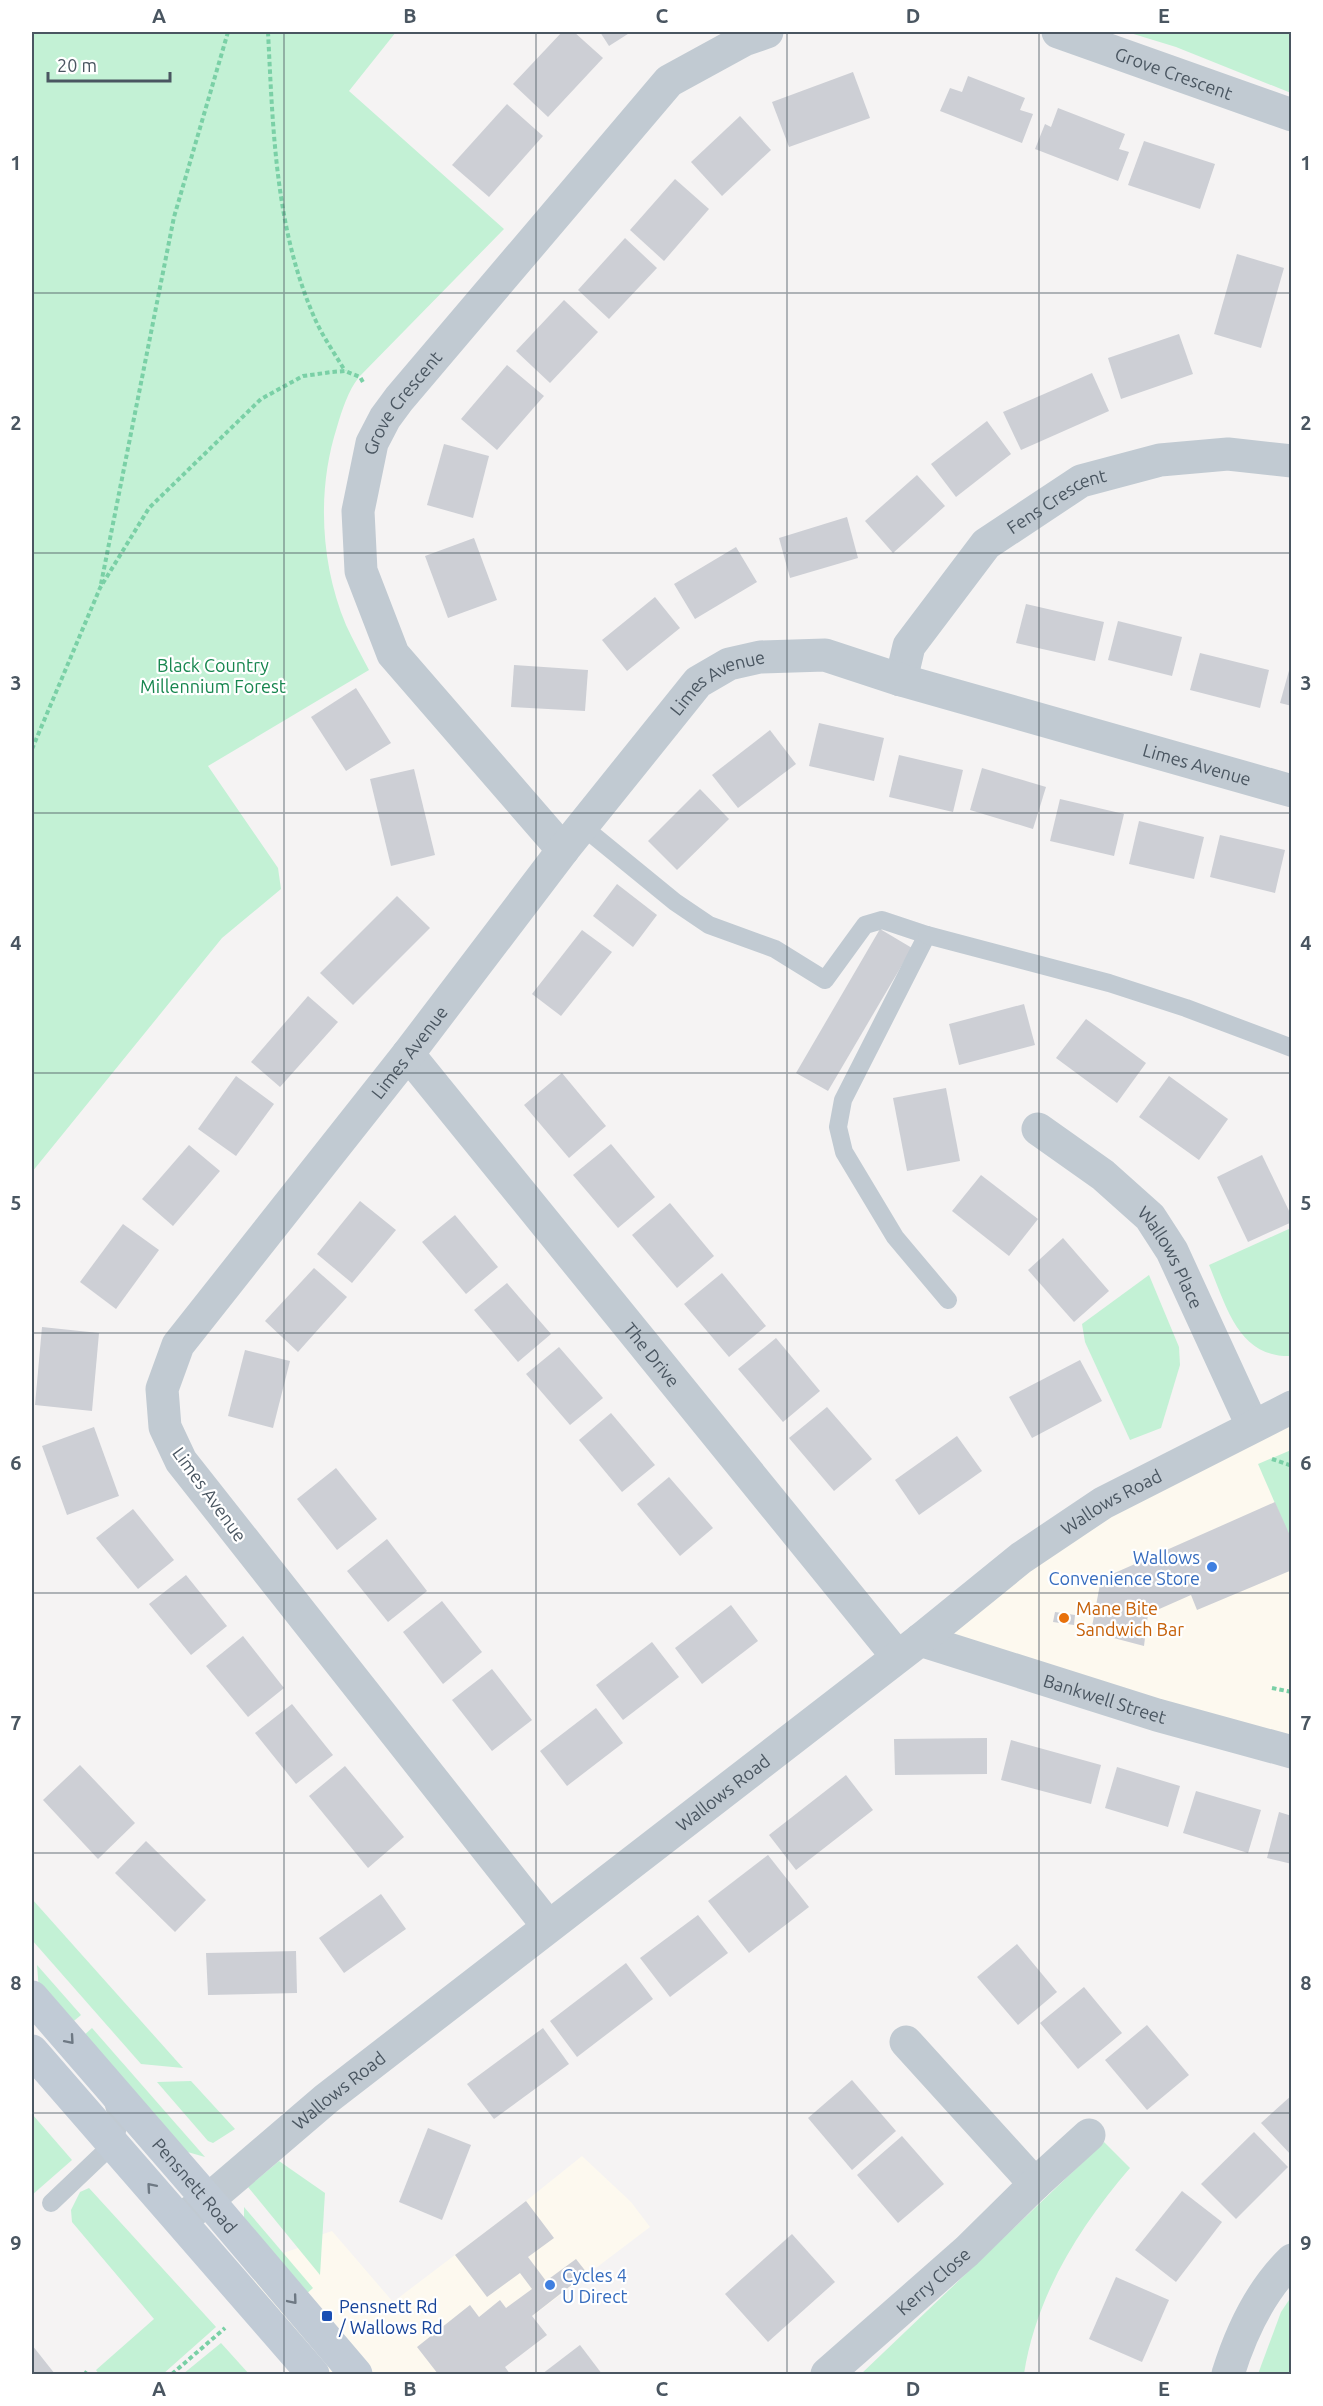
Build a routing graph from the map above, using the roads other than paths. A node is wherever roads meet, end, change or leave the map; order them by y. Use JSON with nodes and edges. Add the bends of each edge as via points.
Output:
{"nodes":[{"id":1,"x":767,"y":32,"type":"edge"},
{"id":2,"x":1058,"y":32,"type":"edge"},
{"id":3,"x":1292,"y":115,"type":"edge"},
{"id":4,"x":1292,"y":461,"type":"edge"},
{"id":5,"x":901,"y":680,"type":"junction"},
{"id":6,"x":1292,"y":791,"type":"edge"},
{"id":7,"x":573,"y":838,"type":"junction"},
{"id":8,"x":927,"y":935,"type":"junction"},
{"id":9,"x":1292,"y":1048,"type":"edge"},
{"id":10,"x":408,"y":1054,"type":"junction"},
{"id":11,"x":1038,"y":1129,"type":"dead end"},
{"id":12,"x":948,"y":1300,"type":"dead end"},
{"id":13,"x":1292,"y":1407,"type":"edge"},
{"id":14,"x":1257,"y":1440,"type":"junction"},
{"id":15,"x":909,"y":1648,"type":"junction"},
{"id":16,"x":1292,"y":1752,"type":"edge"},
{"id":17,"x":548,"y":1926,"type":"junction"},
{"id":18,"x":32,"y":1996,"type":"edge"},
{"id":19,"x":906,"y":2042,"type":"dead end"},
{"id":20,"x":32,"y":2051,"type":"edge"},
{"id":21,"x":107,"y":2082,"type":"junction"},
{"id":22,"x":1089,"y":2135,"type":"dead end"},
{"id":23,"x":156,"y":2139,"type":"junction"},
{"id":24,"x":113,"y":2144,"type":"junction"},
{"id":25,"x":1035,"y":2184,"type":"junction"},
{"id":26,"x":51,"y":2203,"type":"dead end"},
{"id":27,"x":194,"y":2210,"type":"junction"},
{"id":28,"x":1292,"y":2260,"type":"edge"},
{"id":29,"x":281,"y":2337,"type":"junction"},
{"id":30,"x":313,"y":2374,"type":"edge"},
{"id":31,"x":356,"y":2374,"type":"edge"},
{"id":32,"x":827,"y":2374,"type":"edge"},
{"id":33,"x":1228,"y":2374,"type":"edge"}],
"edges":[{"from":1,"to":7,"type":"street","name":"Grove Crescent","via":[[744,40],[669,81],[385,418],[372,443],[358,511],[361,571],[393,654]]},
{"from":2,"to":3,"type":"street","name":"Grove Crescent"},
{"from":4,"to":5,"type":"street","name":"Fens Crescent","via":[[1228,454],[1160,460],[1081,481],[986,544],[909,646]]},
{"from":5,"to":6,"type":"street","name":"Limes Avenue"},
{"from":5,"to":7,"type":"street","name":"Limes Avenue","via":[[825,655],[760,657],[729,664],[698,682]]},
{"from":7,"to":8,"type":"lane","via":[[709,925],[775,949],[825,980],[865,925],[882,920]]},
{"from":7,"to":10,"type":"street","name":"Limes Avenue"},
{"from":8,"to":9,"type":"lane","via":[[1109,983]]},
{"from":8,"to":12,"type":"lane","via":[[843,1100],[838,1127],[844,1152],[895,1237]]},
{"from":10,"to":15,"type":"street","name":"The Drive"},
{"from":10,"to":17,"type":"street","name":"Limes Avenue","via":[[178,1345],[162,1389],[165,1427],[181,1461]]},
{"from":11,"to":14,"type":"street","name":"Wallows Place","via":[[1103,1174],[1150,1217],[1173,1251]]},
{"from":13,"to":14,"type":"street","name":"Wallows Road"},
{"from":14,"to":15,"type":"street","name":"Wallows Road","via":[[1103,1503],[1021,1558]]},
{"from":15,"to":16,"type":"street","name":"Bankwell Street"},
{"from":15,"to":17,"type":"street","name":"Wallows Road"},
{"from":17,"to":27,"type":"street","name":"Wallows Road","via":[[326,2098]]},
{"from":18,"to":21,"type":"main road","name":"Pensnett Road","one_way":true},
{"from":19,"to":25,"type":"street"},
{"from":20,"to":24,"type":"main road","name":"Pensnett Road"},
{"from":21,"to":23,"type":"main road","name":"Pensnett Road"},
{"from":21,"to":24,"type":"lane","via":[[119,2124]]},
{"from":22,"to":25,"type":"street","name":"Kerry Close"},
{"from":23,"to":24,"type":"lane"},
{"from":23,"to":27,"type":"main road","name":"Pensnett Road"},
{"from":24,"to":26,"type":"lane"},
{"from":27,"to":24,"type":"main road","name":"Pensnett Road","one_way":true},
{"from":25,"to":32,"type":"street","name":"Kerry Close","via":[[968,2251]]},
{"from":27,"to":29,"type":"main road","name":"Pensnett Road","via":[[252,2304]]},
{"from":27,"to":29,"type":"street","via":[[279,2316]]},
{"from":27,"to":31,"type":"main road","name":"Pensnett Road","one_way":true},
{"from":28,"to":33,"type":"street","via":[[1276,2275],[1246,2325]]},
{"from":29,"to":30,"type":"main road","name":"Pensnett Road"}]}
